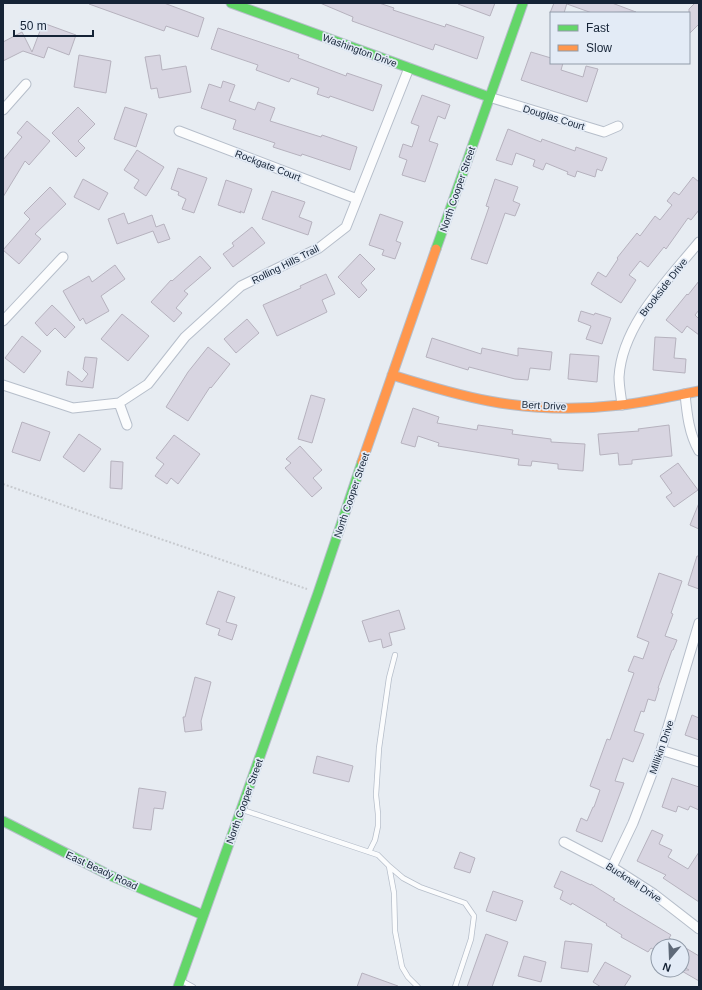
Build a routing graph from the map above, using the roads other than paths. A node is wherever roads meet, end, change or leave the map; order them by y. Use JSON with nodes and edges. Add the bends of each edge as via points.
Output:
{"nodes":[{"id":1,"x":231,"y":3,"type":"edge"},
{"id":2,"x":522,"y":3,"type":"edge"},
{"id":3,"x":409,"y":68,"type":"junction"},
{"id":4,"x":26,"y":84,"type":"dead end"},
{"id":5,"x":489,"y":97,"type":"junction"},
{"id":6,"x":3,"y":110,"type":"edge"},
{"id":7,"x":618,"y":126,"type":"dead end"},
{"id":8,"x":179,"y":131,"type":"dead end"},
{"id":9,"x":357,"y":199,"type":"junction"},
{"id":10,"x":699,"y":242,"type":"edge"},
{"id":11,"x":63,"y":258,"type":"dead end"},
{"id":12,"x":3,"y":322,"type":"edge"},
{"id":13,"x":392,"y":375,"type":"junction"},
{"id":14,"x":3,"y":385,"type":"edge"},
{"id":15,"x":699,"y":391,"type":"edge"},
{"id":16,"x":684,"y":394,"type":"junction"},
{"id":17,"x":119,"y":402,"type":"junction"},
{"id":18,"x":622,"y":405,"type":"junction"},
{"id":19,"x":127,"y":425,"type":"dead end"},
{"id":20,"x":699,"y":451,"type":"edge"},
{"id":21,"x":699,"y":623,"type":"edge"},
{"id":22,"x":395,"y":655,"type":"dead end"},
{"id":23,"x":661,"y":750,"type":"junction"},
{"id":24,"x":699,"y":762,"type":"edge"},
{"id":25,"x":241,"y":809,"type":"junction"},
{"id":26,"x":3,"y":821,"type":"edge"},
{"id":27,"x":564,"y":842,"type":"dead end"},
{"id":28,"x":369,"y":852,"type":"junction"},
{"id":29,"x":389,"y":866,"type":"junction"},
{"id":30,"x":612,"y":868,"type":"junction"},
{"id":31,"x":203,"y":915,"type":"junction"},
{"id":32,"x":699,"y":929,"type":"edge"},
{"id":33,"x":179,"y":984,"type":"edge"},
{"id":34,"x":193,"y":987,"type":"edge"},
{"id":35,"x":418,"y":987,"type":"edge"},
{"id":36,"x":455,"y":987,"type":"edge"}],
"edges":[{"from":1,"to":3,"type":"main road","name":"Washington Drive"},
{"from":2,"to":5,"type":"main road","name":"North Cooper Street"},
{"from":3,"to":5,"type":"main road","name":"Washington Drive"},
{"from":3,"to":9,"type":"street","name":"Rolling Hills Trail"},
{"from":4,"to":6,"type":"street"},
{"from":5,"to":7,"type":"street","name":"Douglas Court","via":[[604,132]]},
{"from":5,"to":13,"type":"main road","name":"North Cooper Street"},
{"from":8,"to":9,"type":"street","name":"Rockgate Court"},
{"from":9,"to":17,"type":"street","name":"Rolling Hills Trail","via":[[346,227],[319,248],[241,286],[185,337],[148,384]]},
{"from":10,"to":18,"type":"street","name":"Brookside Drive","via":[[638,320],[626,346],[620,377]]},
{"from":11,"to":12,"type":"street"},
{"from":13,"to":18,"type":"main road","name":"Bert Drive","via":[[489,401],[538,406]]},
{"from":13,"to":25,"type":"main road","name":"North Cooper Street"},
{"from":14,"to":17,"type":"street","name":"Rolling Hills Trail","via":[[73,408]]},
{"from":15,"to":16,"type":"main road","name":"Bert Drive"},
{"from":16,"to":18,"type":"main road","name":"Bert Drive"},
{"from":16,"to":20,"type":"street","via":[[691,432]]},
{"from":17,"to":19,"type":"street"},
{"from":21,"to":23,"type":"street","name":"Millikin Drive"},
{"from":22,"to":28,"type":"lane","via":[[389,678],[379,748],[376,795],[378,826]]},
{"from":23,"to":24,"type":"street"},
{"from":23,"to":30,"type":"street","name":"Millikin Drive","via":[[633,823]]},
{"from":25,"to":28,"type":"lane"},
{"from":25,"to":31,"type":"main road","name":"North Cooper Street"},
{"from":26,"to":31,"type":"main road","name":"East Beady Road","via":[[109,875]]},
{"from":27,"to":30,"type":"street","name":"Bucknell Drive"},
{"from":28,"to":29,"type":"lane","via":[[378,855]]},
{"from":29,"to":35,"type":"lane","via":[[394,893],[395,931],[402,967]]},
{"from":29,"to":36,"type":"lane","via":[[403,878],[465,903],[474,916],[472,939]]},
{"from":30,"to":32,"type":"street","name":"Bucknell Drive","via":[[654,894]]},
{"from":31,"to":33,"type":"main road","name":"North Cooper Street"},
{"from":33,"to":34,"type":"lane"}]}
